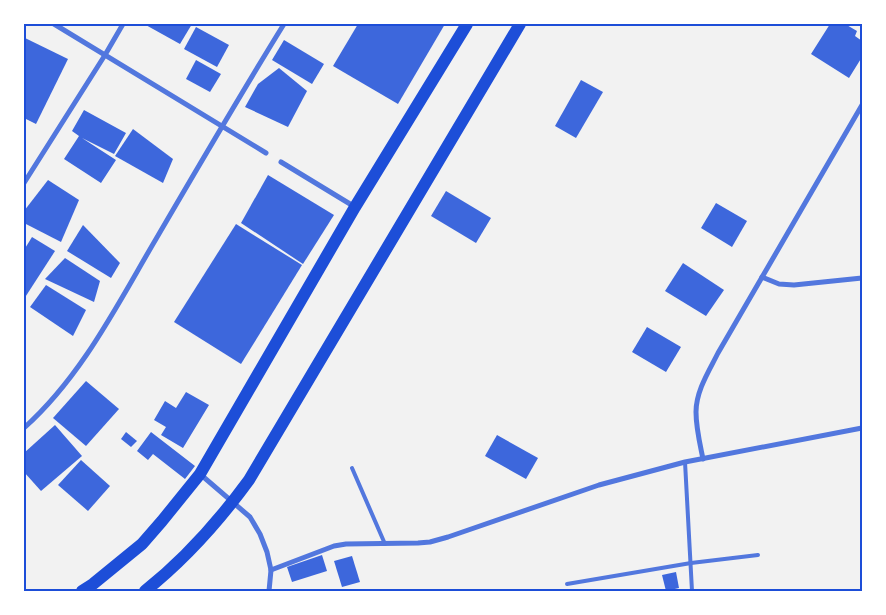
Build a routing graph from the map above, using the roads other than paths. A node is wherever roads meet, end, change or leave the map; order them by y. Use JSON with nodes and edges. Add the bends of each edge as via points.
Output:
{"nodes":[{"id":1,"x":54,"y":24,"type":"edge"},
{"id":2,"x":124,"y":24,"type":"edge"},
{"id":3,"x":284,"y":24,"type":"edge"},
{"id":4,"x":467,"y":24,"type":"edge"},
{"id":5,"x":520,"y":24,"type":"edge"},
{"id":6,"x":105,"y":55,"type":"junction"},
{"id":7,"x":862,"y":105,"type":"edge"},
{"id":8,"x":856,"y":116,"type":"junction"},
{"id":9,"x":862,"y":119,"type":"edge"},
{"id":10,"x":222,"y":126,"type":"junction"},
{"id":11,"x":266,"y":153,"type":"dead end"},
{"id":12,"x":281,"y":162,"type":"dead end"},
{"id":13,"x":24,"y":184,"type":"edge"},
{"id":14,"x":355,"y":207,"type":"junction"},
{"id":15,"x":762,"y":278,"type":"junction"},
{"id":16,"x":862,"y":278,"type":"edge"},
{"id":17,"x":24,"y":428,"type":"edge"},
{"id":18,"x":862,"y":428,"type":"edge"},
{"id":19,"x":703,"y":459,"type":"junction"},
{"id":20,"x":685,"y":462,"type":"junction"},
{"id":21,"x":352,"y":468,"type":"dead end"},
{"id":22,"x":200,"y":474,"type":"junction"},
{"id":23,"x":233,"y":502,"type":"junction"},
{"id":24,"x":385,"y":544,"type":"junction"},
{"id":25,"x":758,"y":555,"type":"dead end"},
{"id":26,"x":690,"y":563,"type":"junction"},
{"id":27,"x":271,"y":570,"type":"junction"},
{"id":28,"x":567,"y":584,"type":"dead end"},
{"id":29,"x":82,"y":591,"type":"edge"},
{"id":30,"x":145,"y":591,"type":"edge"},
{"id":31,"x":269,"y":591,"type":"edge"},
{"id":32,"x":692,"y":591,"type":"edge"}],
"edges":[{"from":1,"to":6,"type":"street"},
{"from":2,"to":6,"type":"street"},
{"from":3,"to":10,"type":"street"},
{"from":4,"to":14,"type":"main road"},
{"from":5,"to":23,"type":"main road"},
{"from":6,"to":10,"type":"street"},
{"from":6,"to":13,"type":"street"},
{"from":7,"to":8,"type":"street"},
{"from":8,"to":9,"type":"street"},
{"from":8,"to":15,"type":"street"},
{"from":10,"to":11,"type":"street"},
{"from":10,"to":17,"type":"street","via":[[95,342],[63,386]]},
{"from":12,"to":14,"type":"street"},
{"from":14,"to":22,"type":"main road"},
{"from":15,"to":16,"type":"street","via":[[794,286]]},
{"from":15,"to":19,"type":"street","via":[[701,388],[696,410]]},
{"from":18,"to":19,"type":"street"},
{"from":19,"to":20,"type":"street"},
{"from":20,"to":24,"type":"street","via":[[599,485],[430,542]]},
{"from":20,"to":26,"type":"lane"},
{"from":21,"to":24,"type":"lane"},
{"from":22,"to":23,"type":"street"},
{"from":22,"to":29,"type":"main road","via":[[142,544]]},
{"from":23,"to":27,"type":"street","via":[[250,517],[260,534]]},
{"from":23,"to":30,"type":"main road","via":[[182,558]]},
{"from":24,"to":27,"type":"street","via":[[340,545]]},
{"from":25,"to":26,"type":"lane"},
{"from":26,"to":28,"type":"lane"},
{"from":26,"to":32,"type":"lane"},
{"from":27,"to":31,"type":"street"}]}
